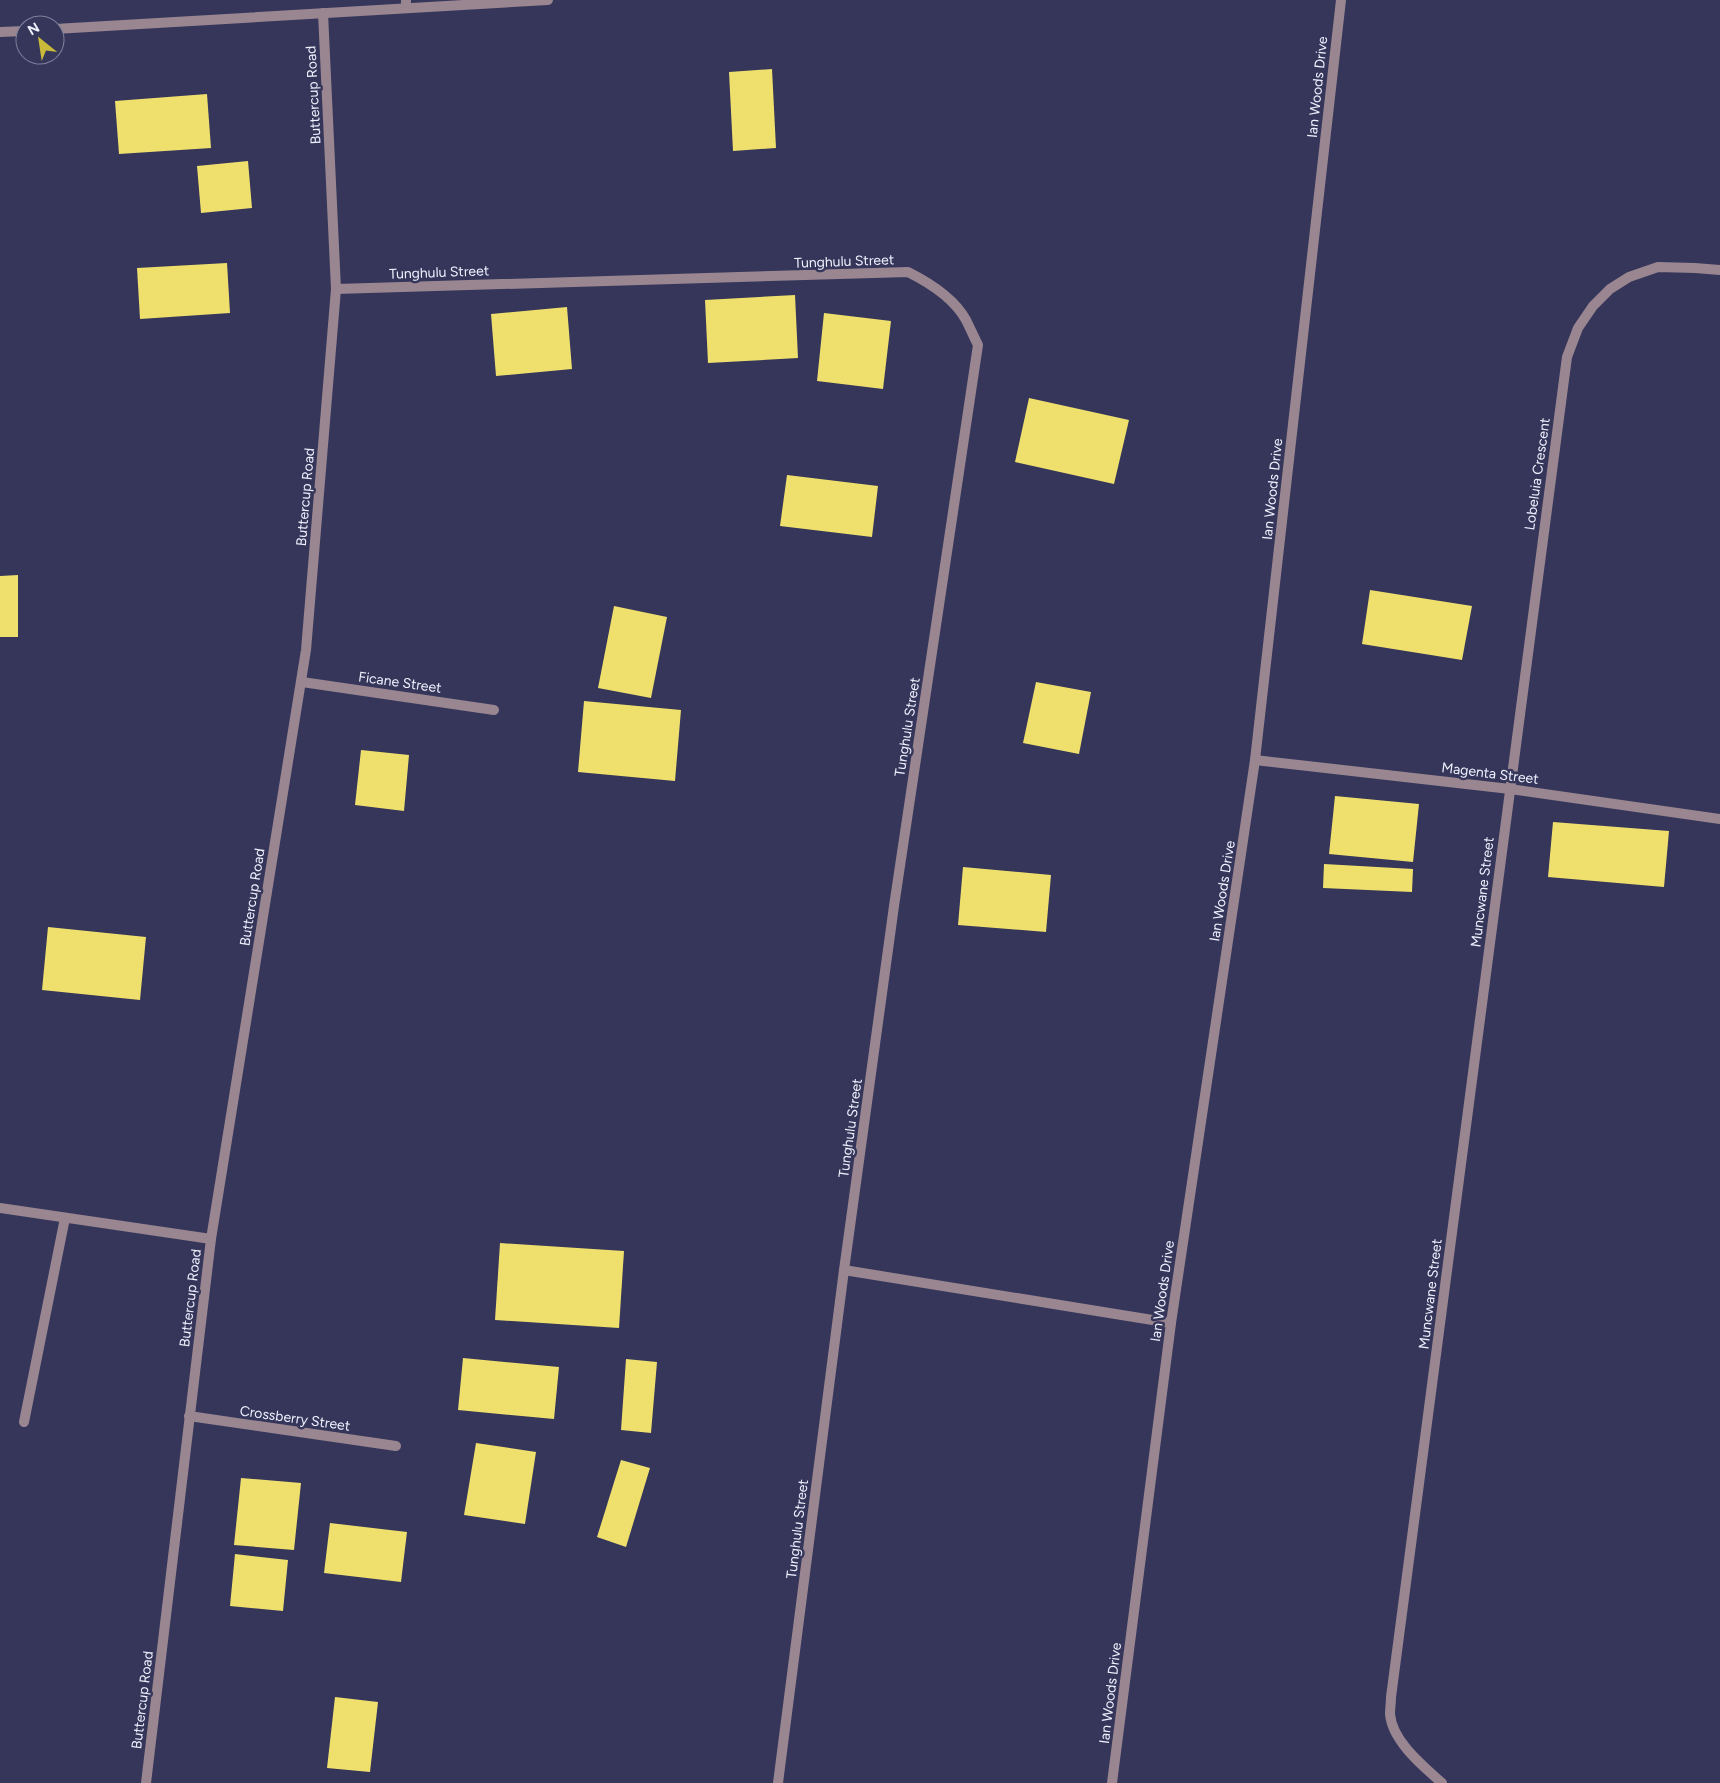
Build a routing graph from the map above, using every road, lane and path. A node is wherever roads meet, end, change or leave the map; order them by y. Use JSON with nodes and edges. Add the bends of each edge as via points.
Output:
{"nodes":[{"id":1,"x":548,"y":0,"type":"edge"},
{"id":2,"x":1340,"y":0,"type":"edge"},
{"id":3,"x":406,"y":4,"type":"edge"},
{"id":4,"x":323,"y":13,"type":"junction"},
{"id":5,"x":65,"y":28,"type":"edge"},
{"id":6,"x":15,"y":31,"type":"edge"},
{"id":7,"x":0,"y":32,"type":"edge"},
{"id":8,"x":1720,"y":270,"type":"edge"},
{"id":9,"x":336,"y":289,"type":"junction"},
{"id":10,"x":302,"y":682,"type":"junction"},
{"id":11,"x":494,"y":710,"type":"dead end"},
{"id":12,"x":1255,"y":760,"type":"junction"},
{"id":13,"x":1510,"y":789,"type":"junction"},
{"id":14,"x":1720,"y":819,"type":"edge"},
{"id":15,"x":0,"y":1208,"type":"edge"},
{"id":16,"x":65,"y":1218,"type":"junction"},
{"id":17,"x":210,"y":1239,"type":"junction"},
{"id":18,"x":844,"y":1270,"type":"junction"},
{"id":19,"x":1171,"y":1323,"type":"junction"},
{"id":20,"x":189,"y":1416,"type":"junction"},
{"id":21,"x":24,"y":1422,"type":"dead end"},
{"id":22,"x":396,"y":1446,"type":"dead end"},
{"id":23,"x":146,"y":1783,"type":"edge"},
{"id":24,"x":778,"y":1783,"type":"edge"},
{"id":25,"x":1112,"y":1783,"type":"edge"},
{"id":26,"x":1442,"y":1783,"type":"edge"}],
"edges":[{"from":1,"to":3,"type":"street"},
{"from":2,"to":12,"type":"street","name":"Ian Woods Drive"},
{"from":3,"to":4,"type":"street"},
{"from":4,"to":5,"type":"street"},
{"from":4,"to":9,"type":"street","name":"Buttercup Road"},
{"from":6,"to":7,"type":"street"},
{"from":8,"to":13,"type":"street","name":"Lobeluia Crescent","via":[[1658,267],[1629,277],[1592,306],[1578,328],[1567,357]]},
{"from":9,"to":10,"type":"street","name":"Buttercup Road"},
{"from":9,"to":18,"type":"street","name":"Tunghulu Street","via":[[908,272],[940,292],[965,318],[978,345],[894,906]]},
{"from":10,"to":11,"type":"street","name":"Ficane Street"},
{"from":10,"to":17,"type":"street","name":"Buttercup Road"},
{"from":12,"to":13,"type":"street","name":"Magenta Street"},
{"from":12,"to":19,"type":"street","name":"Ian Woods Drive"},
{"from":13,"to":14,"type":"street","name":"Magenta Street"},
{"from":13,"to":26,"type":"street","name":"Muncwane Street","via":[[1391,1697],[1390,1715],[1397,1733],[1408,1751]]},
{"from":15,"to":16,"type":"street"},
{"from":16,"to":17,"type":"street"},
{"from":16,"to":21,"type":"street"},
{"from":17,"to":20,"type":"street","name":"Buttercup Road"},
{"from":18,"to":19,"type":"street"},
{"from":18,"to":24,"type":"street","name":"Tunghulu Street"},
{"from":19,"to":25,"type":"street","name":"Ian Woods Drive"},
{"from":20,"to":22,"type":"street","name":"Crossberry Street"},
{"from":20,"to":23,"type":"street","name":"Buttercup Road"}]}
